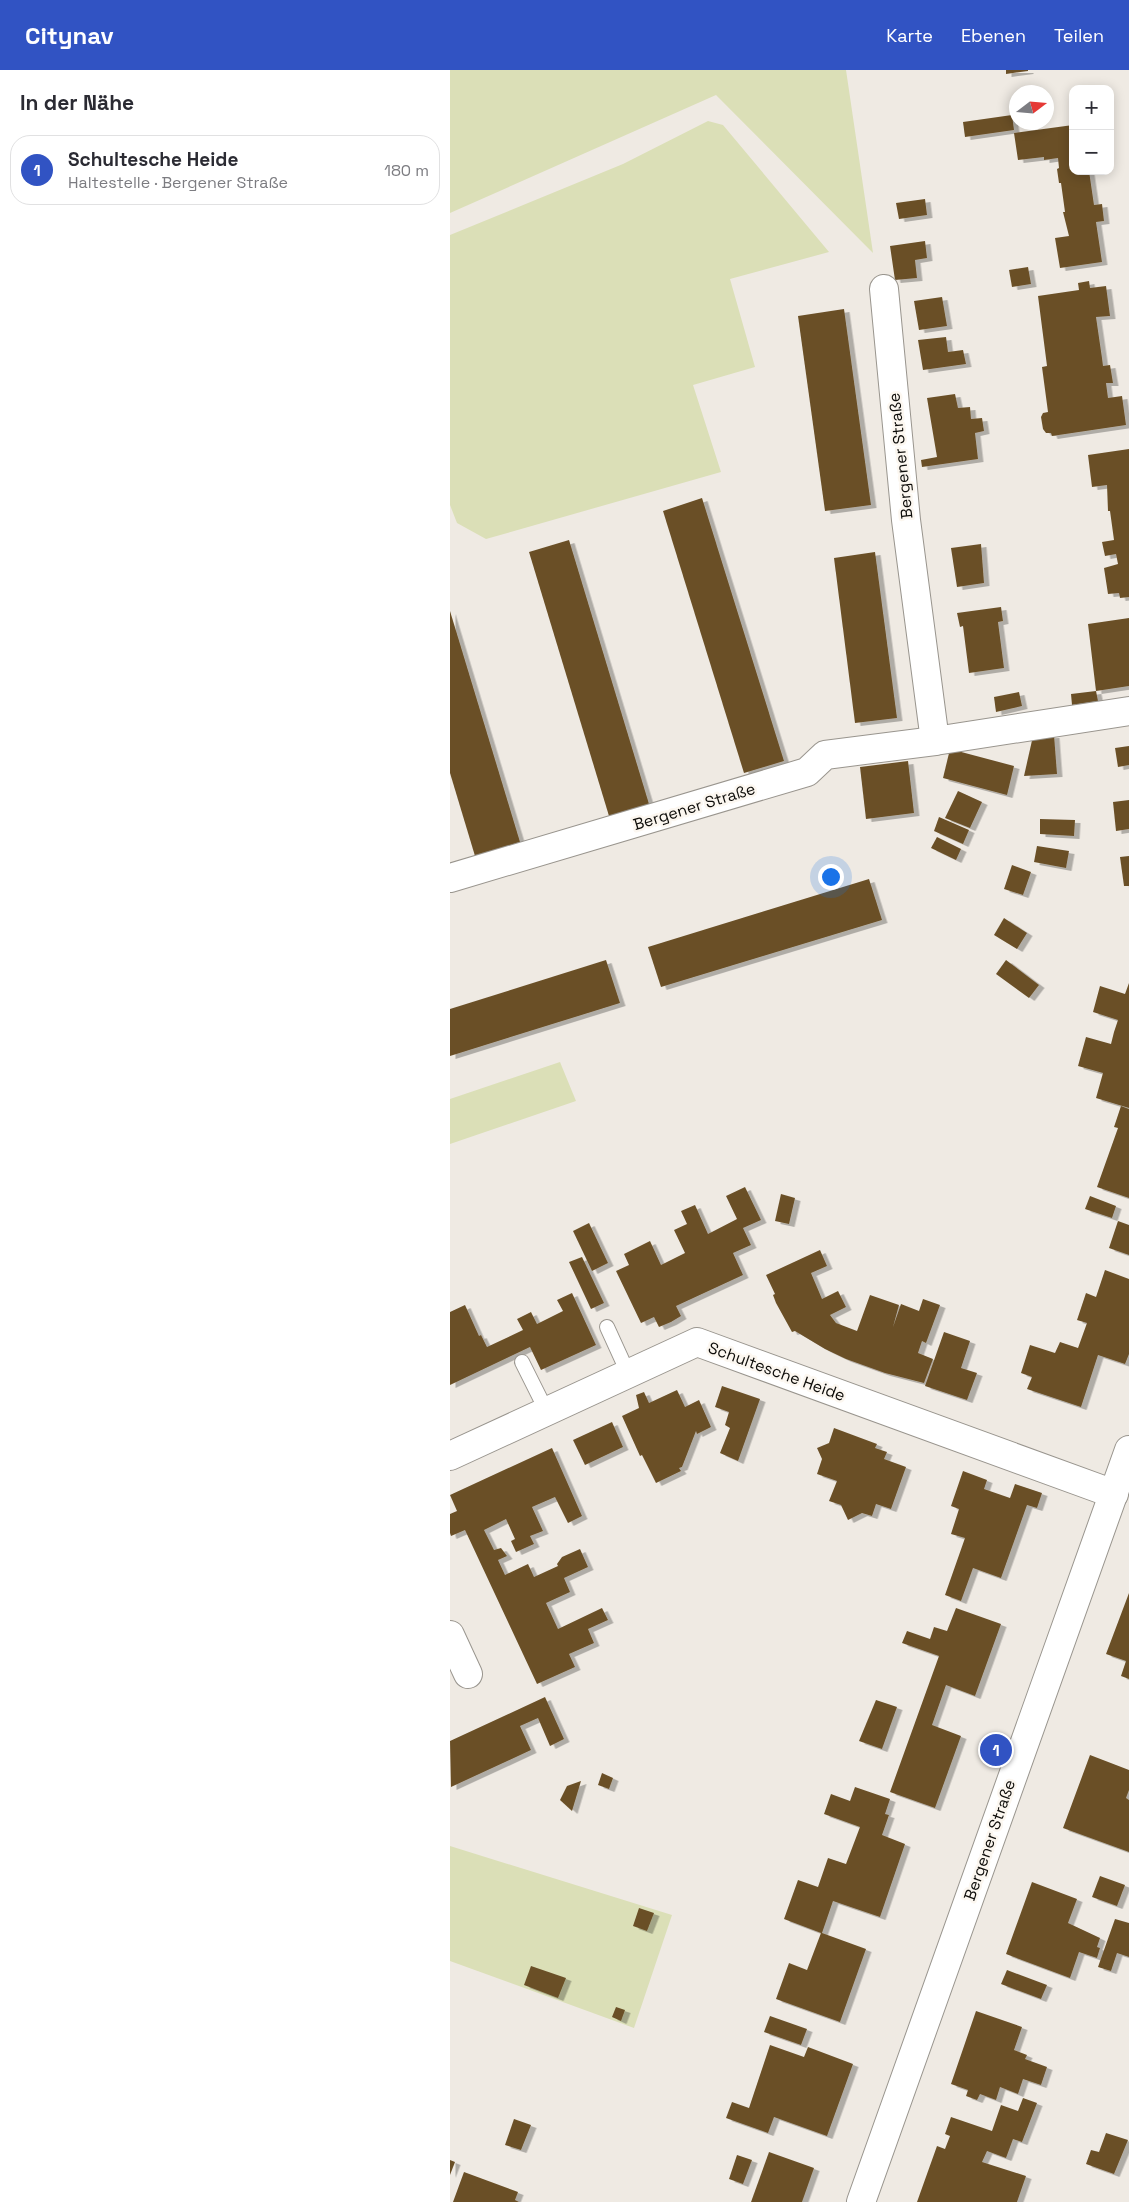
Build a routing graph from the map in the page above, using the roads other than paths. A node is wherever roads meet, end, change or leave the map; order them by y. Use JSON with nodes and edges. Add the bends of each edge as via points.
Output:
{"nodes":[{"id":1,"x":884,"y":289,"type":"dead end"},
{"id":2,"x":1129,"y":711,"type":"edge"},
{"id":3,"x":935,"y":741,"type":"junction"},
{"id":4,"x":450,"y":878,"type":"edge"},
{"id":5,"x":607,"y":1327,"type":"dead end"},
{"id":6,"x":522,"y":1362,"type":"dead end"},
{"id":7,"x":628,"y":1373,"type":"junction"},
{"id":8,"x":546,"y":1410,"type":"junction"},
{"id":9,"x":1129,"y":1450,"type":"edge"},
{"id":10,"x":450,"y":1456,"type":"edge"},
{"id":11,"x":1114,"y":1494,"type":"junction"},
{"id":12,"x":450,"y":1635,"type":"edge"},
{"id":13,"x":468,"y":1674,"type":"dead end"},
{"id":14,"x":861,"y":2202,"type":"edge"}],
"edges":[{"from":1,"to":3,"type":"street","name":"Bergener Straße","via":[[906,520]]},
{"from":2,"to":3,"type":"street","name":"Bergener Straße"},
{"from":3,"to":4,"type":"street","name":"Bergener Straße","via":[[825,755],[807,772]]},
{"from":5,"to":7,"type":"lane"},
{"from":6,"to":8,"type":"lane"},
{"from":7,"to":8,"type":"street","name":"Schultesche Heide"},
{"from":7,"to":11,"type":"street","name":"Schultesche Heide","via":[[697,1342]]},
{"from":8,"to":10,"type":"street","name":"Schultesche Heide"},
{"from":9,"to":11,"type":"street","name":"Bergener Straße"},
{"from":11,"to":14,"type":"street","name":"Bergener Straße"},
{"from":12,"to":13,"type":"street"}]}
